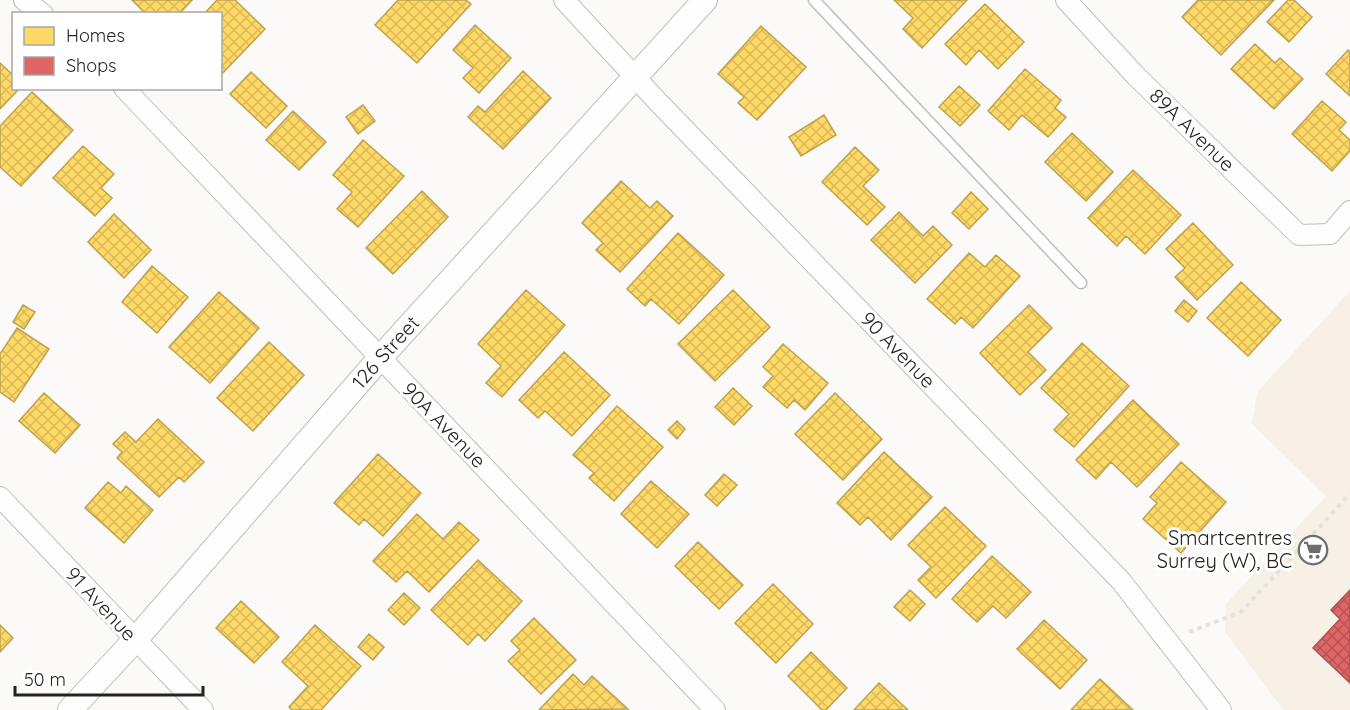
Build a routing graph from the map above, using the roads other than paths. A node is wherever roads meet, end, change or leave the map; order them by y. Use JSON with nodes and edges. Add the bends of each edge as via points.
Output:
{"nodes":[{"id":1,"x":24,"y":0,"type":"edge"},
{"id":2,"x":564,"y":0,"type":"edge"},
{"id":3,"x":705,"y":0,"type":"edge"},
{"id":4,"x":814,"y":0,"type":"edge"},
{"id":5,"x":1066,"y":0,"type":"edge"},
{"id":6,"x":40,"y":12,"type":"edge"},
{"id":7,"x":634,"y":77,"type":"junction"},
{"id":8,"x":126,"y":90,"type":"edge"},
{"id":9,"x":1350,"y":211,"type":"edge"},
{"id":10,"x":1081,"y":283,"type":"dead end"},
{"id":11,"x":380,"y":358,"type":"junction"},
{"id":12,"x":0,"y":497,"type":"edge"},
{"id":13,"x":135,"y":640,"type":"junction"},
{"id":14,"x":70,"y":710,"type":"edge"},
{"id":15,"x":203,"y":710,"type":"edge"},
{"id":16,"x":715,"y":710,"type":"edge"},
{"id":17,"x":1221,"y":710,"type":"edge"}],
"edges":[{"from":1,"to":6,"type":"street"},
{"from":2,"to":7,"type":"street","name":"90 Avenue"},
{"from":3,"to":7,"type":"street","name":"126 Street"},
{"from":4,"to":10,"type":"lane"},
{"from":5,"to":9,"type":"street","name":"89A Avenue","via":[[1135,75],[1299,235],[1330,234]]},
{"from":7,"to":11,"type":"street","name":"126 Street"},
{"from":7,"to":17,"type":"street","name":"90 Avenue","via":[[1120,581]]},
{"from":8,"to":11,"type":"street","name":"90A Avenue"},
{"from":11,"to":13,"type":"street","name":"126 Street"},
{"from":11,"to":16,"type":"street","name":"90A Avenue"},
{"from":12,"to":13,"type":"street","name":"91 Avenue"},
{"from":13,"to":14,"type":"street","name":"126 Street"},
{"from":13,"to":15,"type":"street","name":"91 Avenue"}]}
